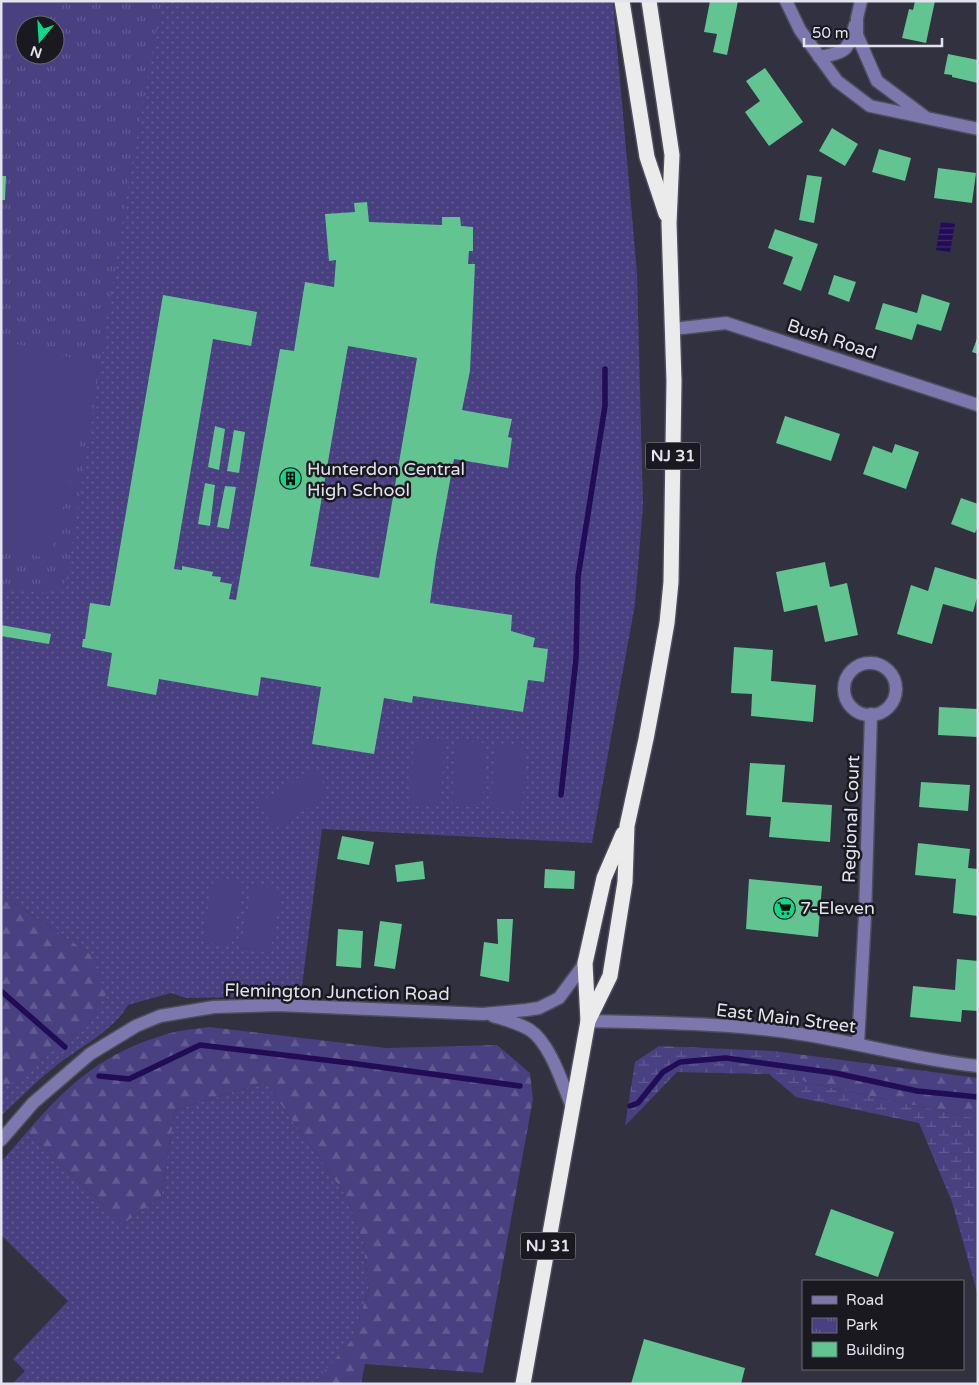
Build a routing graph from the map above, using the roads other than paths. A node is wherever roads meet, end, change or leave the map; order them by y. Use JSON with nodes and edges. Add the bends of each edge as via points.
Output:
{"nodes":[{"id":1,"x":622,"y":1,"type":"edge"},
{"id":2,"x":650,"y":1,"type":"edge"},
{"id":3,"x":786,"y":1,"type":"edge"},
{"id":4,"x":862,"y":1,"type":"edge"},
{"id":5,"x":858,"y":18,"type":"junction"},
{"id":6,"x":819,"y":57,"type":"junction"},
{"id":7,"x":928,"y":119,"type":"junction"},
{"id":8,"x":978,"y":129,"type":"edge"},
{"id":9,"x":669,"y":222,"type":"junction"},
{"id":10,"x":673,"y":329,"type":"junction"},
{"id":11,"x":978,"y":405,"type":"edge"},
{"id":12,"x":871,"y":714,"type":"junction"},
{"id":13,"x":627,"y":826,"type":"junction"},
{"id":14,"x":585,"y":963,"type":"junction"},
{"id":15,"x":483,"y":1014,"type":"junction"},
{"id":16,"x":588,"y":1021,"type":"junction"},
{"id":17,"x":858,"y":1044,"type":"junction"},
{"id":18,"x":978,"y":1066,"type":"edge"},
{"id":19,"x":573,"y":1109,"type":"junction"},
{"id":20,"x":1,"y":1140,"type":"edge"},
{"id":21,"x":522,"y":1384,"type":"edge"}],
"edges":[{"from":1,"to":9,"type":"highway","number":"NJ 31","via":[[647,157]]},
{"from":2,"to":9,"type":"highway","number":"NJ 31","via":[[672,155]]},
{"from":3,"to":6,"type":"street","via":[[800,30]]},
{"from":4,"to":5,"type":"street"},
{"from":5,"to":6,"type":"street","via":[[848,46],[840,53]]},
{"from":5,"to":7,"type":"street","via":[[858,35],[877,81]]},
{"from":6,"to":7,"type":"street","via":[[837,81],[870,106]]},
{"from":7,"to":8,"type":"street"},
{"from":9,"to":10,"type":"highway","number":"NJ 31"},
{"from":10,"to":11,"type":"street","name":"Bush Road","via":[[726,322]]},
{"from":10,"to":13,"type":"highway","number":"NJ 31","via":[[670,590],[648,729]]},
{"from":12,"to":12,"type":"street","via":[[886,708],[895,694],[895,686],[893,678],[882,666],[866,663],[850,671],[844,687],[849,704],[855,710]]},
{"from":12,"to":17,"type":"street","name":"Regional Court"},
{"from":13,"to":14,"type":"highway","number":"NJ 31","via":[[604,878]]},
{"from":13,"to":16,"type":"highway","number":"NJ 31","via":[[625,882],[610,976]]},
{"from":14,"to":15,"type":"street","via":[[559,998],[550,1004]]},
{"from":14,"to":16,"type":"highway","number":"NJ 31"},
{"from":15,"to":19,"type":"street","via":[[513,1022],[540,1039],[548,1050]]},
{"from":15,"to":20,"type":"street","name":"Flemington Junction Road","via":[[278,1005],[214,1007],[160,1016],[136,1026],[90,1054],[33,1104]]},
{"from":16,"to":17,"type":"street","name":"East Main Street","via":[[740,1028]]},
{"from":16,"to":19,"type":"highway","number":"NJ 31"},
{"from":17,"to":18,"type":"street","name":"East Main Street"},
{"from":19,"to":21,"type":"highway","number":"NJ 31"}]}
